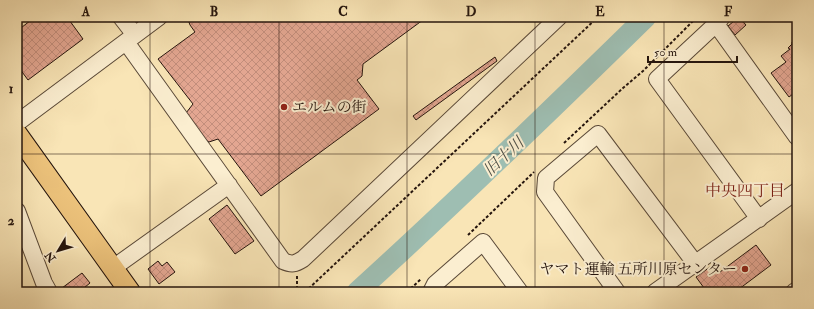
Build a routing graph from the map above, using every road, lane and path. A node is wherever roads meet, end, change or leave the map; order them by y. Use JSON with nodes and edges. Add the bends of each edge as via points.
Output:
{"nodes":[{"id":1,"x":121,"y":17,"type":"edge"},
{"id":2,"x":159,"y":17,"type":"edge"},
{"id":3,"x":559,"y":17,"type":"edge"},
{"id":4,"x":598,"y":17,"type":"edge"},
{"id":5,"x":719,"y":21,"type":"edge"},
{"id":6,"x":130,"y":38,"type":"junction"},
{"id":7,"x":17,"y":123,"type":"edge"},
{"id":8,"x":17,"y":134,"type":"edge"},
{"id":9,"x":797,"y":137,"type":"edge"},
{"id":10,"x":229,"y":185,"type":"junction"},
{"id":11,"x":797,"y":191,"type":"edge"},
{"id":12,"x":17,"y":211,"type":"edge"},
{"id":13,"x":759,"y":219,"type":"junction"},
{"id":14,"x":695,"y":263,"type":"junction"},
{"id":15,"x":113,"y":268,"type":"junction"},
{"id":16,"x":797,"y":290,"type":"edge"},
{"id":17,"x":49,"y":292,"type":"edge"},
{"id":18,"x":130,"y":292,"type":"edge"},
{"id":19,"x":305,"y":292,"type":"edge"},
{"id":20,"x":431,"y":292,"type":"edge"},
{"id":21,"x":520,"y":292,"type":"edge"},
{"id":22,"x":618,"y":292,"type":"edge"},
{"id":23,"x":655,"y":292,"type":"edge"},
{"id":24,"x":794,"y":292,"type":"edge"}],
"edges":[{"from":1,"to":6,"type":"street"},
{"from":2,"to":6,"type":"street"},
{"from":3,"to":10,"type":"street","via":[[297,263],[290,264],[283,260]]},
{"from":4,"to":19,"type":"path"},
{"from":5,"to":9,"type":"street"},
{"from":5,"to":13,"type":"street","via":[[656,79]]},
{"from":6,"to":7,"type":"street"},
{"from":6,"to":10,"type":"street"},
{"from":8,"to":15,"type":"main road"},
{"from":10,"to":15,"type":"street"},
{"from":11,"to":13,"type":"street"},
{"from":12,"to":17,"type":"street"},
{"from":13,"to":14,"type":"street"},
{"from":14,"to":22,"type":"street","via":[[598,134],[546,178],[544,192]]},
{"from":14,"to":23,"type":"street"},
{"from":15,"to":18,"type":"main road"},
{"from":16,"to":24,"type":"street"},
{"from":20,"to":21,"type":"street","via":[[435,284],[483,242]]}]}
